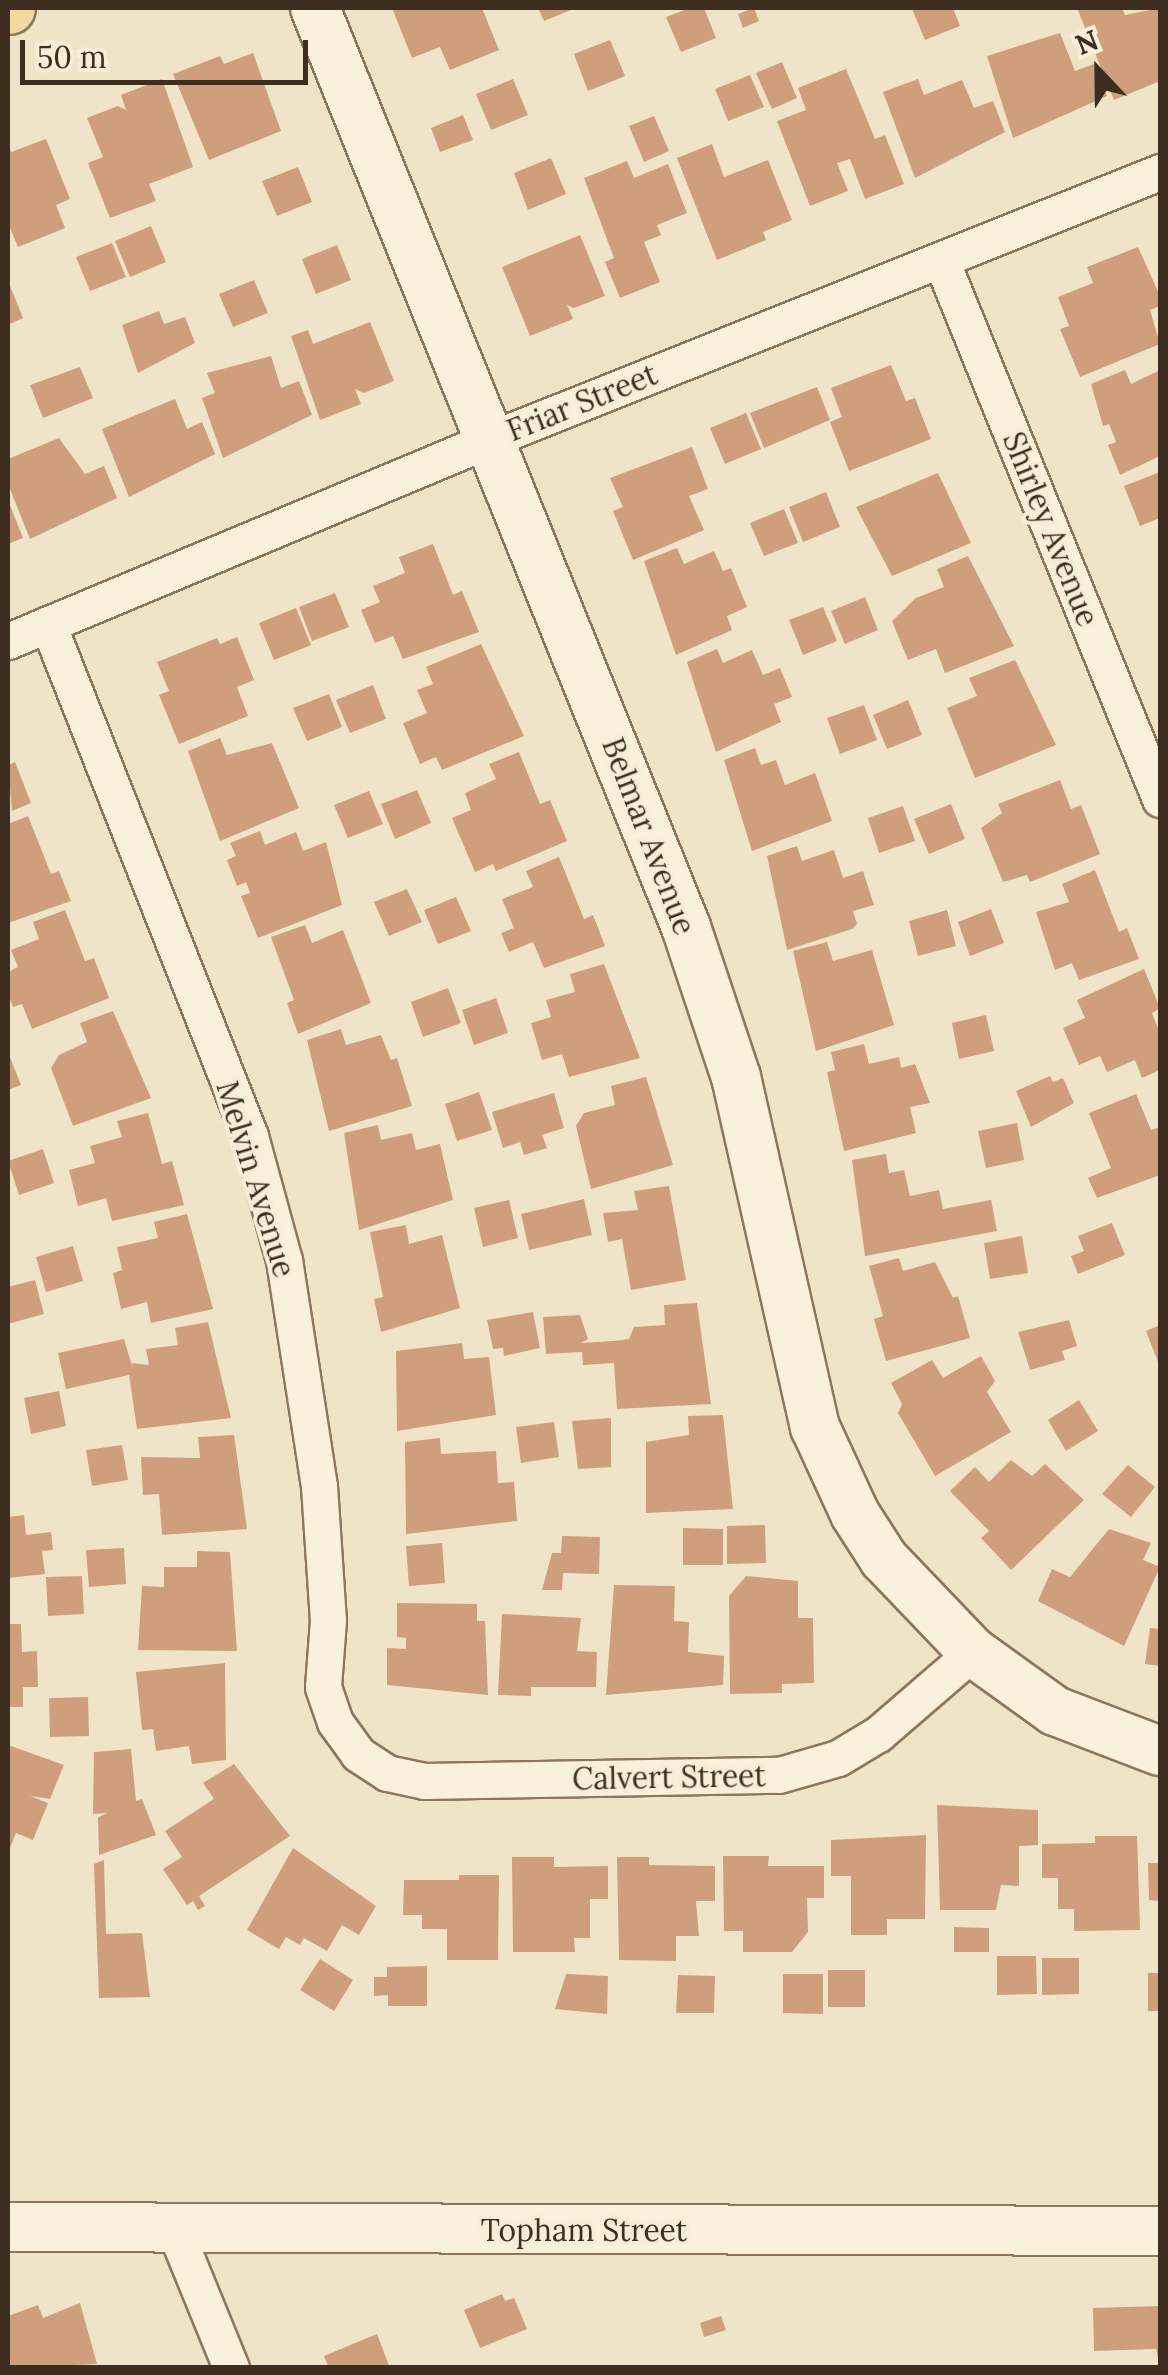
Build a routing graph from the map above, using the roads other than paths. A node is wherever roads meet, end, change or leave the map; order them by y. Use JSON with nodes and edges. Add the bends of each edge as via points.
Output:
{"nodes":[{"id":1,"x":315,"y":8,"type":"edge"},
{"id":2,"x":1160,"y":172,"type":"edge"},
{"id":3,"x":941,"y":260,"type":"junction"},
{"id":4,"x":490,"y":438,"type":"junction"},
{"id":5,"x":48,"y":624,"type":"junction"},
{"id":6,"x":8,"y":640,"type":"edge"},
{"id":7,"x":1160,"y":799,"type":"edge"},
{"id":8,"x":974,"y":1652,"type":"junction"},
{"id":9,"x":1160,"y":1751,"type":"edge"},
{"id":10,"x":358,"y":1754,"type":"joint"},
{"id":11,"x":8,"y":2227,"type":"edge"},
{"id":12,"x":174,"y":2228,"type":"junction"},
{"id":13,"x":1160,"y":2231,"type":"edge"},
{"id":14,"x":231,"y":2368,"type":"edge"}],
"edges":[{"from":1,"to":4,"type":"street","name":"Belmar Avenue"},
{"from":2,"to":3,"type":"street","name":"Friar Street"},
{"from":3,"to":4,"type":"street","name":"Friar Street"},
{"from":3,"to":7,"type":"street","name":"Shirley Avenue"},
{"from":4,"to":5,"type":"street","name":"Friar Street"},
{"from":4,"to":8,"type":"street","name":"Belmar Avenue","via":[[686,927],[730,1058],[814,1427],[884,1559]]},
{"from":5,"to":6,"type":"street","name":"Friar Street"},
{"from":5,"to":10,"type":"street","name":"Melvin Avenue","via":[[250,1136],[280,1242],[319,1486],[328,1620],[324,1688],[335,1722]]},
{"from":8,"to":9,"type":"street","via":[[1055,1710]]},
{"from":8,"to":10,"type":"street","name":"Calvert Street","via":[[878,1734],[838,1758],[778,1775],[424,1782],[387,1773]]},
{"from":11,"to":12,"type":"street","name":"Topham Street"},
{"from":12,"to":13,"type":"street","name":"Topham Street"},
{"from":12,"to":14,"type":"street"}]}
